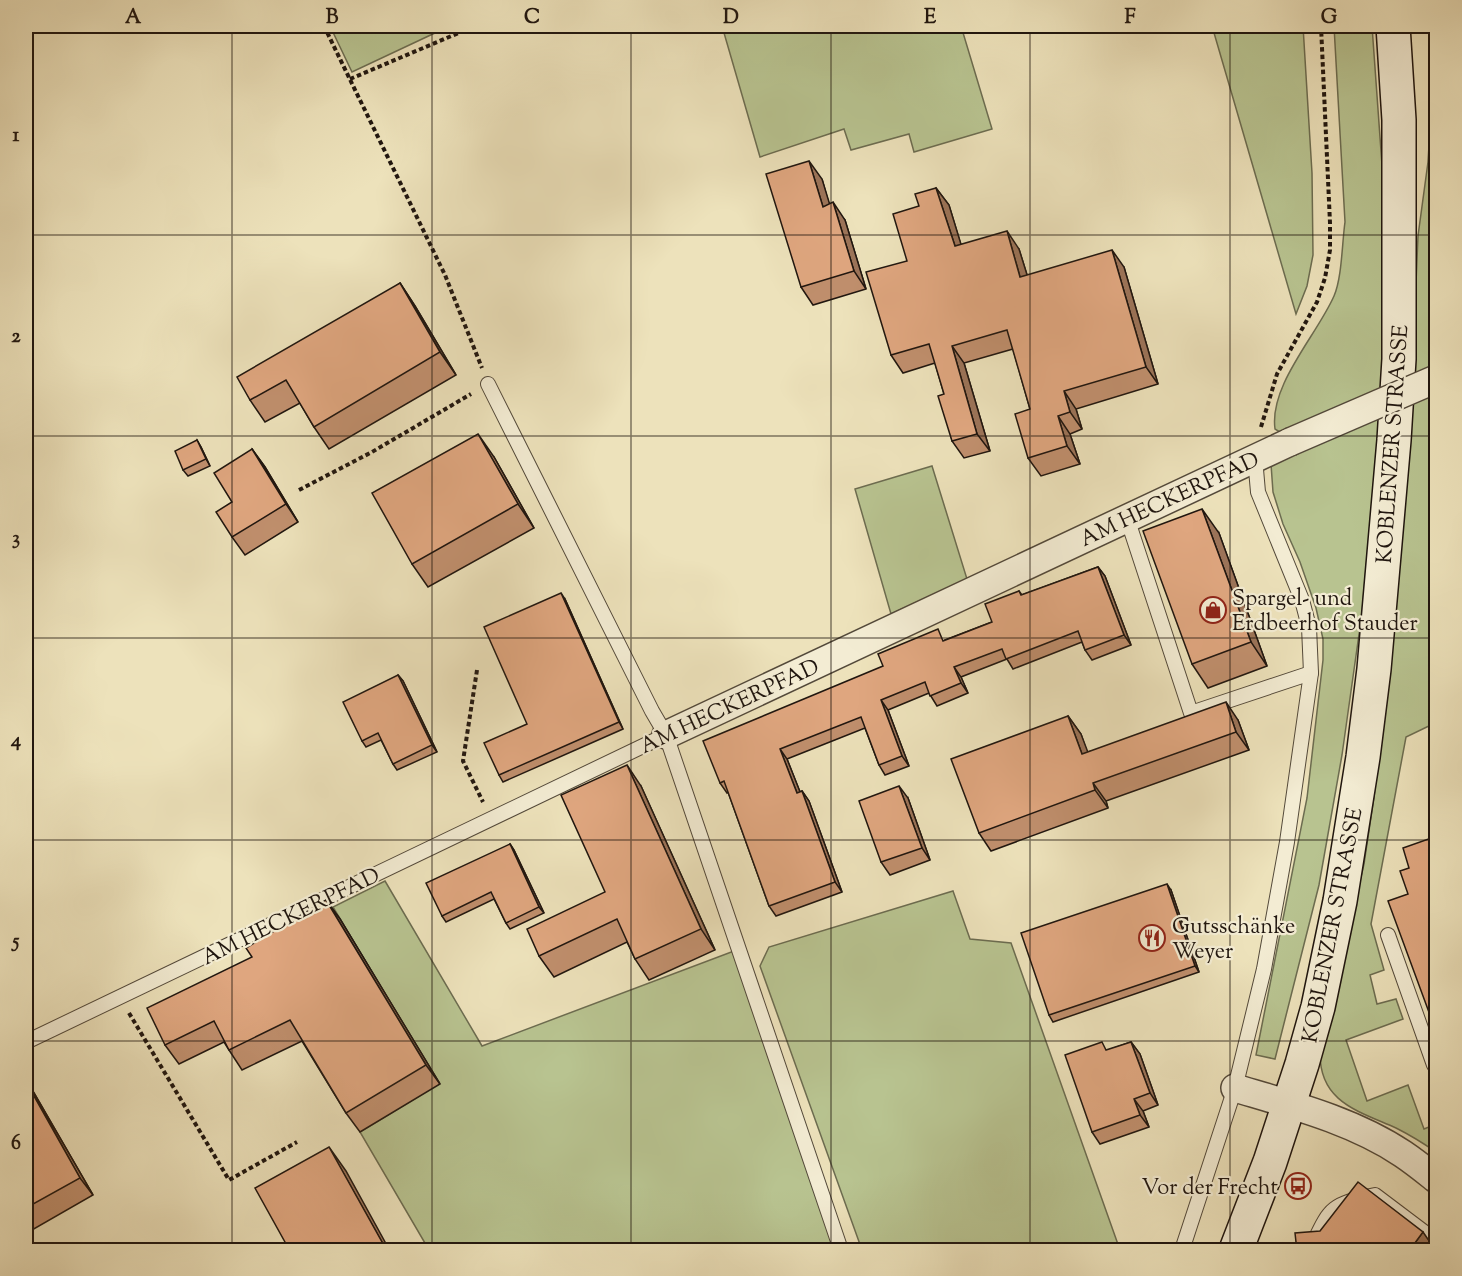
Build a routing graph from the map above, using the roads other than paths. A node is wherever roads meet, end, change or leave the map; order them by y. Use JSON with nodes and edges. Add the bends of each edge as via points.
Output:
{"nodes":[{"id":1,"x":1393,"y":26,"type":"edge"},
{"id":2,"x":1437,"y":379,"type":"edge"},
{"id":3,"x":488,"y":384,"type":"road end"},
{"id":4,"x":1257,"y":446,"type":"junction"},
{"id":5,"x":1127,"y":518,"type":"junction"},
{"id":6,"x":1311,"y":672,"type":"junction"},
{"id":7,"x":666,"y":735,"type":"junction"},
{"id":8,"x":1388,"y":935,"type":"dead end"},
{"id":9,"x":26,"y":1042,"type":"edge"},
{"id":10,"x":1436,"y":1068,"type":"edge"},
{"id":11,"x":1235,"y":1088,"type":"junction"},
{"id":12,"x":1289,"y":1105,"type":"junction"},
{"id":13,"x":1437,"y":1179,"type":"edge"},
{"id":14,"x":1437,"y":1241,"type":"edge"},
{"id":15,"x":841,"y":1251,"type":"edge"},
{"id":16,"x":1182,"y":1251,"type":"edge"},
{"id":17,"x":1236,"y":1251,"type":"edge"},
{"id":18,"x":1310,"y":1251,"type":"edge"}],
"edges":[{"from":1,"to":12,"type":"main road","name":"KOBLENZER STRASSE","via":[[1400,120],[1399,359],[1374,669],[1340,901],[1318,1007]]},
{"from":2,"to":4,"type":"street","name":"AM HECKERPFAD","bridge":true,"via":[[1290,442]]},
{"from":3,"to":7,"type":"lane"},
{"from":4,"to":5,"type":"street","name":"AM HECKERPFAD"},
{"from":4,"to":6,"type":"lane","via":[[1258,492],[1302,600],[1309,627]]},
{"from":5,"to":6,"type":"lane","via":[[1191,713]]},
{"from":5,"to":7,"type":"street","name":"AM HECKERPFAD"},
{"from":6,"to":11,"type":"lane","via":[[1287,842]]},
{"from":7,"to":9,"type":"lane","name":"AM HECKERPFAD"},
{"from":7,"to":15,"type":"lane"},
{"from":8,"to":10,"type":"lane"},
{"from":11,"to":12,"type":"street"},
{"from":11,"to":16,"type":"lane"},
{"from":12,"to":13,"type":"street","via":[[1368,1135]]},
{"from":12,"to":17,"type":"main road","name":"KOBLENZER STRASSE"},
{"from":14,"to":18,"type":"lane","via":[[1375,1195],[1345,1201],[1327,1214]]}]}
